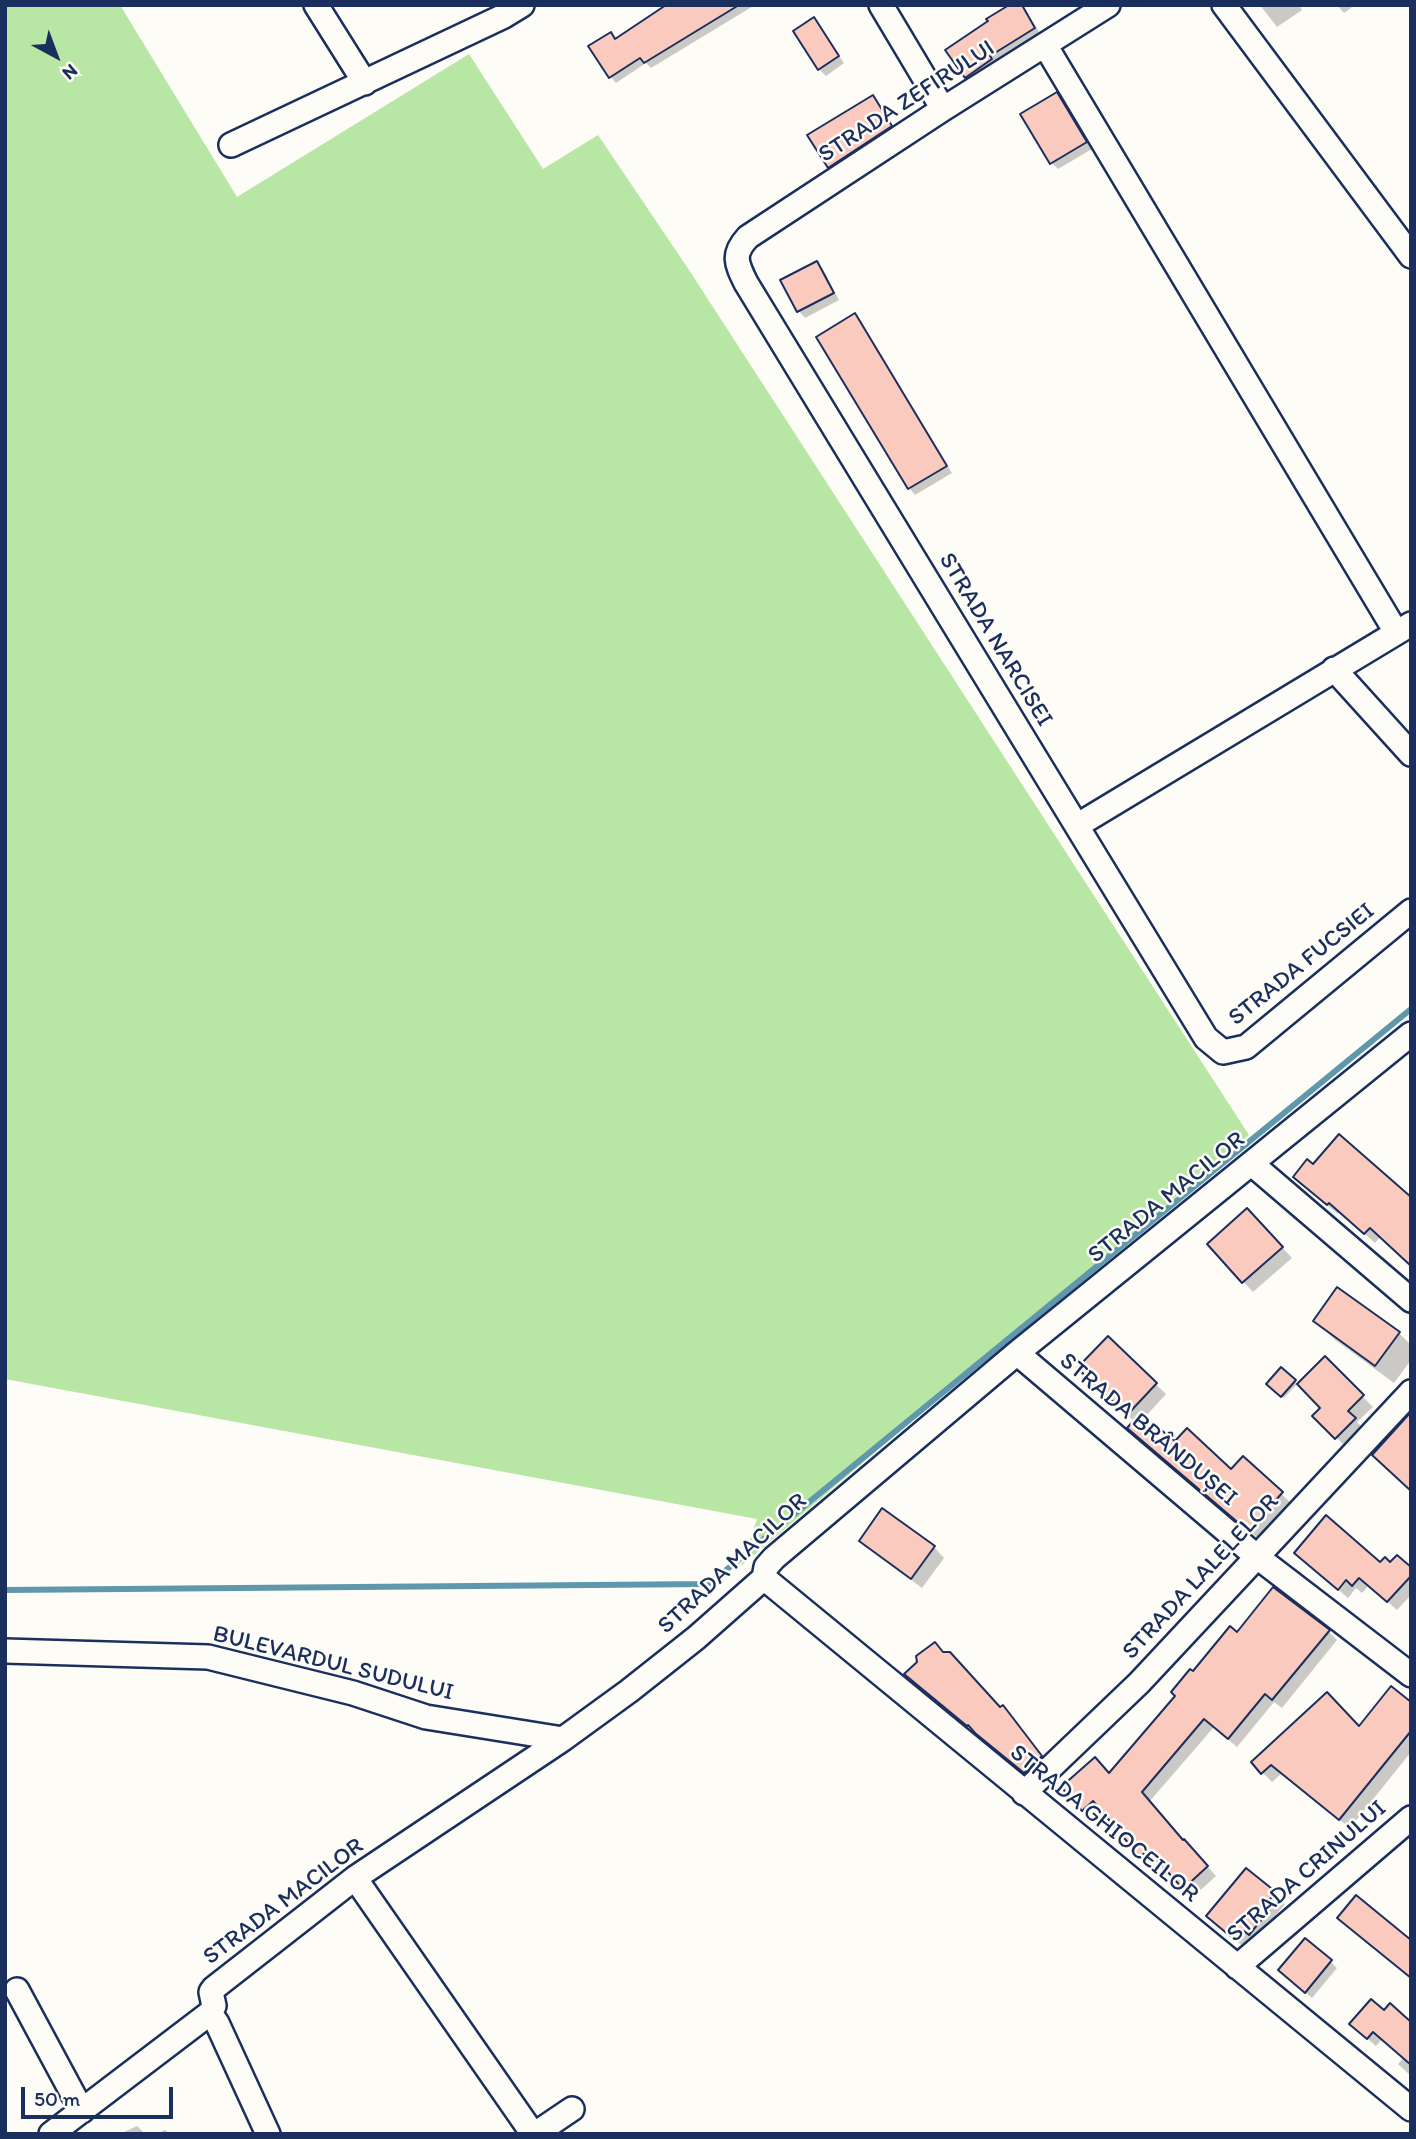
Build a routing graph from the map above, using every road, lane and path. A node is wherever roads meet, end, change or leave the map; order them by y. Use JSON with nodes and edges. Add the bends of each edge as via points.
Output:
{"nodes":[{"id":1,"x":316,"y":5,"type":"edge"},
{"id":2,"x":522,"y":5,"type":"edge"},
{"id":3,"x":881,"y":5,"type":"edge"},
{"id":4,"x":1108,"y":5,"type":"edge"},
{"id":5,"x":1224,"y":5,"type":"edge"},
{"id":6,"x":1045,"y":45,"type":"junction"},
{"id":7,"x":365,"y":83,"type":"junction"},
{"id":8,"x":943,"y":109,"type":"junction"},
{"id":9,"x":231,"y":145,"type":"dead end"},
{"id":10,"x":738,"y":248,"type":"joint"},
{"id":11,"x":1411,"y":256,"type":"edge"},
{"id":12,"x":1403,"y":628,"type":"edge"},
{"id":13,"x":1335,"y":668,"type":"junction"},
{"id":14,"x":1411,"y":754,"type":"edge"},
{"id":15,"x":1078,"y":825,"type":"junction"},
{"id":16,"x":1411,"y":911,"type":"edge"},
{"id":17,"x":1411,"y":1034,"type":"edge"},
{"id":18,"x":1223,"y":1052,"type":"joint"},
{"id":19,"x":1252,"y":1164,"type":"junction"},
{"id":20,"x":1411,"y":1300,"type":"edge"},
{"id":21,"x":1017,"y":1353,"type":"junction"},
{"id":22,"x":1411,"y":1392,"type":"edge"},
{"id":23,"x":1256,"y":1556,"type":"junction"},
{"id":24,"x":764,"y":1578,"type":"junction"},
{"id":25,"x":5,"y":1651,"type":"edge"},
{"id":26,"x":1411,"y":1675,"type":"edge"},
{"id":27,"x":562,"y":1739,"type":"junction"},
{"id":28,"x":1024,"y":1793,"type":"junction"},
{"id":29,"x":1411,"y":1818,"type":"edge"},
{"id":30,"x":355,"y":1878,"type":"junction"},
{"id":31,"x":1237,"y":1967,"type":"junction"},
{"id":32,"x":17,"y":1990,"type":"dead end"},
{"id":33,"x":210,"y":2013,"type":"junction"},
{"id":34,"x":572,"y":2109,"type":"dead end"},
{"id":35,"x":1411,"y":2109,"type":"edge"},
{"id":36,"x":82,"y":2111,"type":"junction"},
{"id":37,"x":51,"y":2134,"type":"edge"},
{"id":38,"x":268,"y":2134,"type":"edge"},
{"id":39,"x":534,"y":2134,"type":"edge"}],
"edges":[{"from":1,"to":7,"type":"street"},
{"from":2,"to":7,"type":"street"},
{"from":3,"to":8,"type":"street"},
{"from":4,"to":6,"type":"street","name":"STRADA ZEFIRULUI"},
{"from":5,"to":11,"type":"street"},
{"from":6,"to":8,"type":"street","name":"STRADA ZEFIRULUI"},
{"from":6,"to":12,"type":"street"},
{"from":7,"to":9,"type":"street"},
{"from":8,"to":10,"type":"street","name":"STRADA ZEFIRULUI"},
{"from":10,"to":15,"type":"street","name":"STRADA NARCISEI","via":[[737,265],[746,282]]},
{"from":12,"to":13,"type":"street"},
{"from":13,"to":14,"type":"street"},
{"from":13,"to":15,"type":"street"},
{"from":15,"to":18,"type":"street","name":"STRADA NARCISEI","via":[[1206,1038]]},
{"from":16,"to":18,"type":"street","name":"STRADA FUCSIEI","via":[[1246,1047]]},
{"from":17,"to":19,"type":"street","name":"STRADA MACILOR"},
{"from":19,"to":20,"type":"street"},
{"from":19,"to":21,"type":"street","name":"STRADA MACILOR"},
{"from":21,"to":23,"type":"street","name":"STRADA BRÂNDUȘEI"},
{"from":21,"to":24,"type":"street","name":"STRADA MACILOR","via":[[774,1558]]},
{"from":22,"to":23,"type":"street","name":"STRADA LALELELOR"},
{"from":23,"to":26,"type":"street","name":"STRADA BRÂNDUȘEI"},
{"from":23,"to":28,"type":"street","name":"STRADA LALELELOR","via":[[1139,1683]]},
{"from":24,"to":27,"type":"street","name":"STRADA MACILOR","via":[[695,1638]]},
{"from":24,"to":28,"type":"street","name":"STRADA GHIOCEILOR"},
{"from":25,"to":27,"type":"street","name":"BULEVARDUL SUDULUI","via":[[208,1657],[354,1693],[426,1717]]},
{"from":27,"to":30,"type":"street","name":"STRADA MACILOR"},
{"from":28,"to":31,"type":"street","name":"STRADA GHIOCEILOR"},
{"from":29,"to":31,"type":"street","name":"STRADA CRINULUI"},
{"from":30,"to":33,"type":"street","name":"STRADA MACILOR","via":[[214,1988]]},
{"from":30,"to":39,"type":"street"},
{"from":31,"to":35,"type":"street","name":"STRADA GHIOCEILOR"},
{"from":32,"to":36,"type":"street"},
{"from":33,"to":36,"type":"street"},
{"from":33,"to":38,"type":"street"},
{"from":34,"to":39,"type":"street"},
{"from":36,"to":37,"type":"street"}]}
